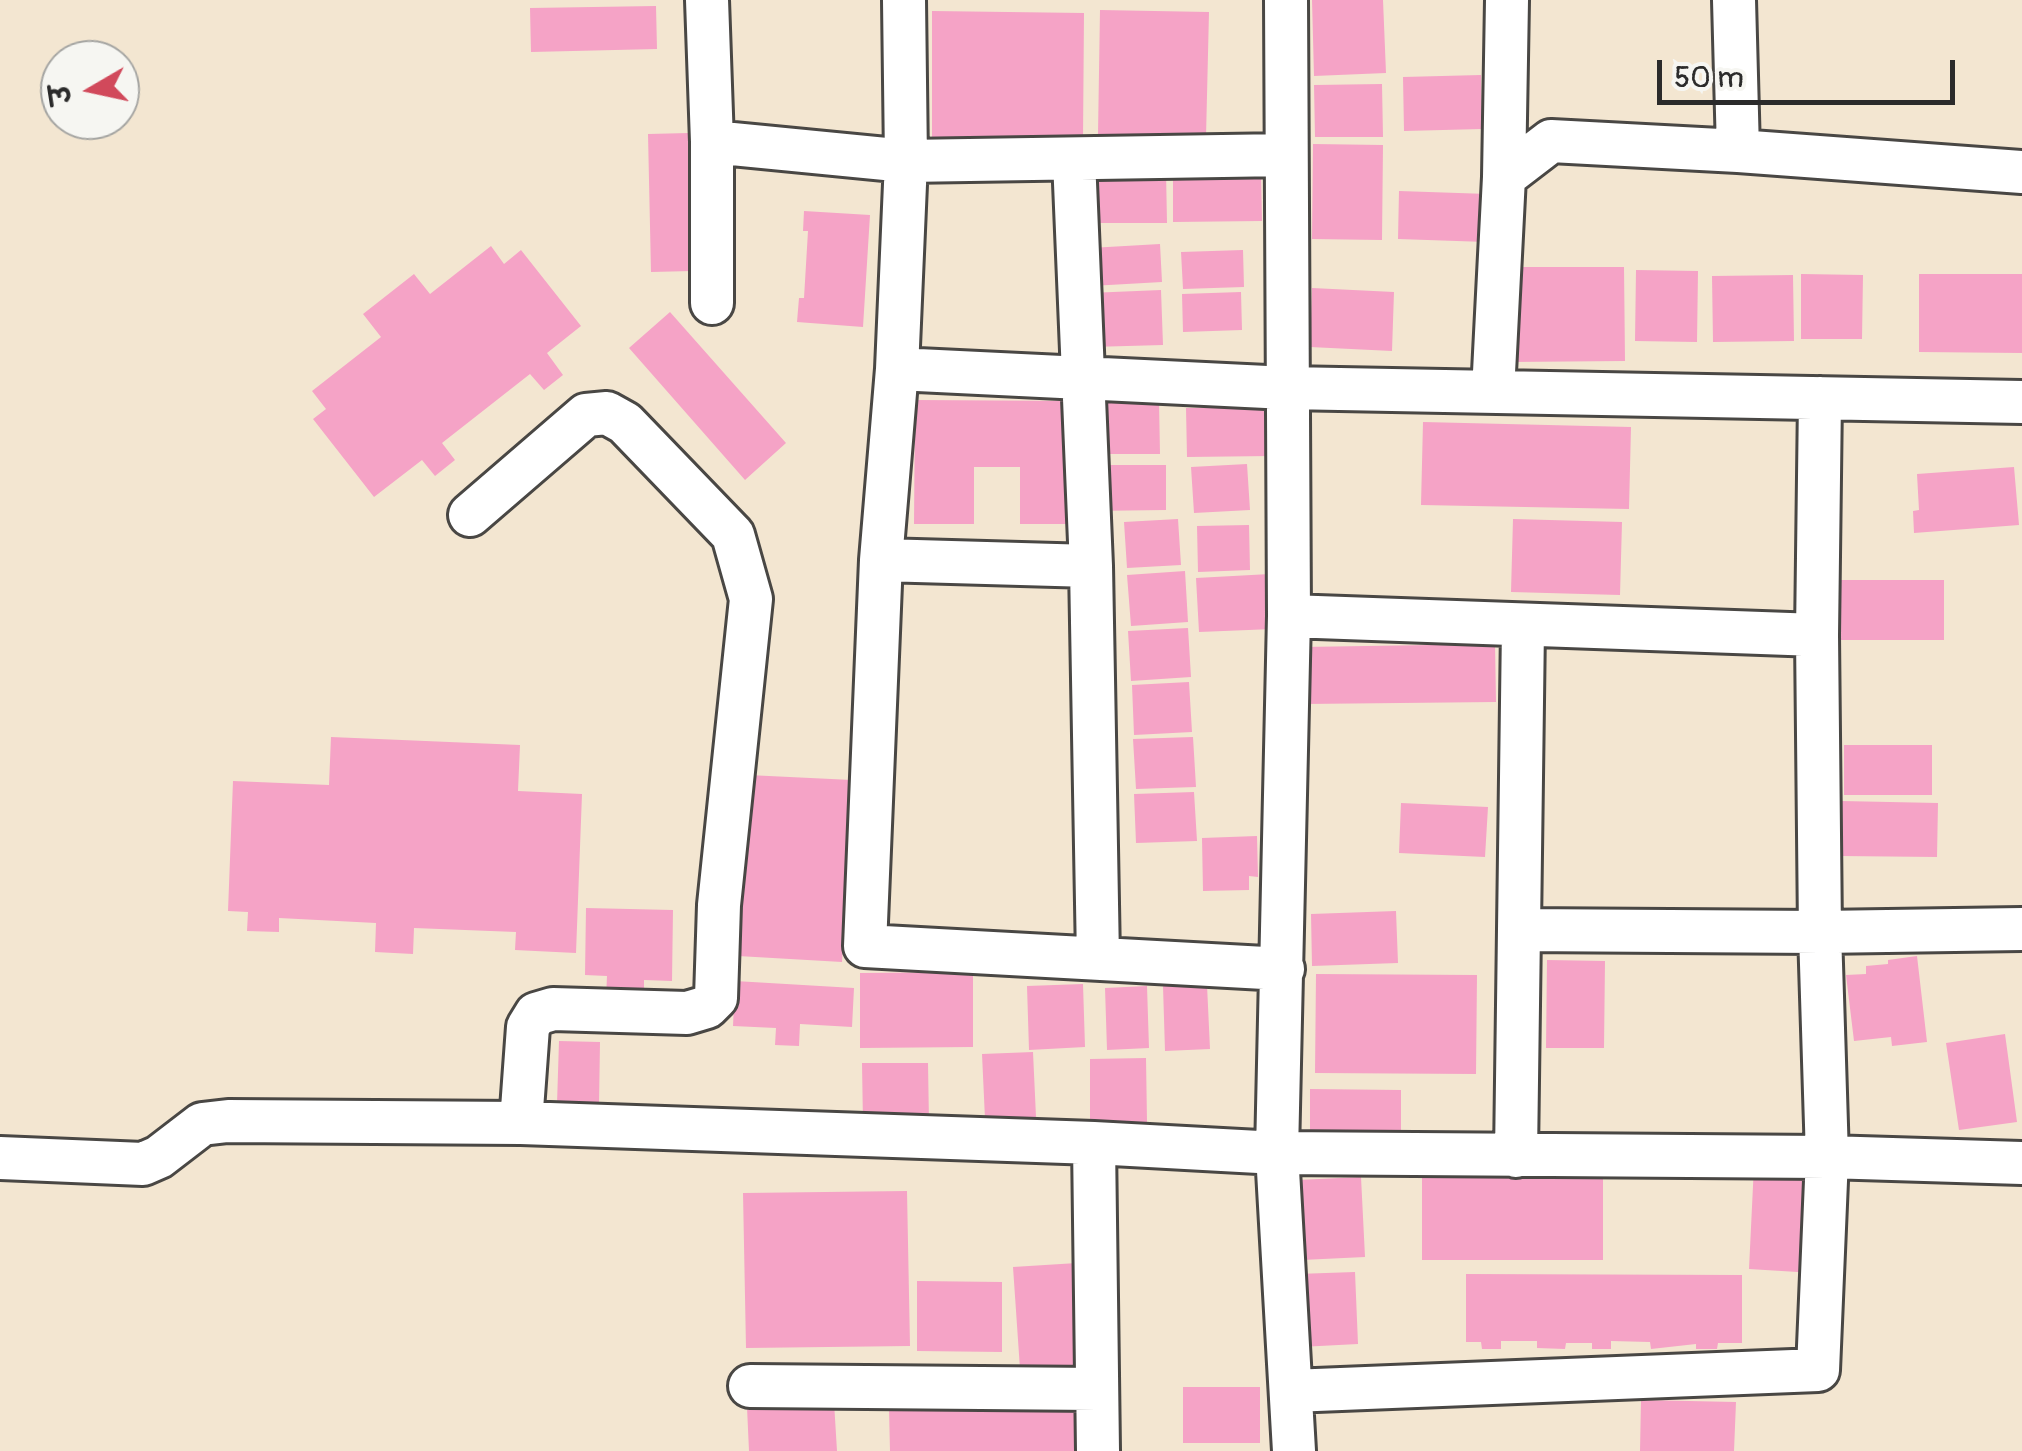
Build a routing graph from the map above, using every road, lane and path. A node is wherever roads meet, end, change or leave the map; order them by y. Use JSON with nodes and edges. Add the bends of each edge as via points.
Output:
{"nodes":[{"id":1,"x":707,"y":0,"type":"edge"},
{"id":2,"x":904,"y":0,"type":"edge"},
{"id":3,"x":1286,"y":0,"type":"edge"},
{"id":4,"x":1508,"y":0,"type":"edge"},
{"id":5,"x":1734,"y":0,"type":"edge"},
{"id":6,"x":712,"y":142,"type":"junction"},
{"id":7,"x":1738,"y":150,"type":"junction"},
{"id":8,"x":1286,"y":154,"type":"junction"},
{"id":9,"x":1074,"y":158,"type":"junction"},
{"id":10,"x":906,"y":161,"type":"junction"},
{"id":11,"x":2022,"y":172,"type":"edge"},
{"id":12,"x":1504,"y":177,"type":"junction"},
{"id":13,"x":712,"y":303,"type":"dead end"},
{"id":14,"x":897,"y":369,"type":"junction"},
{"id":15,"x":1083,"y":378,"type":"junction"},
{"id":16,"x":1288,"y":388,"type":"junction"},
{"id":17,"x":1493,"y":392,"type":"junction"},
{"id":18,"x":1820,"y":398,"type":"junction"},
{"id":19,"x":2022,"y":402,"type":"edge"},
{"id":20,"x":470,"y":515,"type":"dead end"},
{"id":21,"x":882,"y":560,"type":"junction"},
{"id":22,"x":1092,"y":566,"type":"junction"},
{"id":23,"x":1289,"y":616,"type":"junction"},
{"id":24,"x":1523,"y":626,"type":"junction"},
{"id":25,"x":1817,"y":635,"type":"junction"},
{"id":26,"x":2022,"y":929,"type":"edge"},
{"id":27,"x":1520,"y":930,"type":"junction"},
{"id":28,"x":1820,"y":932,"type":"junction"},
{"id":29,"x":1098,"y":959,"type":"junction"},
{"id":30,"x":1283,"y":969,"type":"junction"},
{"id":31,"x":521,"y":1123,"type":"junction"},
{"id":32,"x":1094,"y":1143,"type":"junction"},
{"id":33,"x":1278,"y":1153,"type":"junction"},
{"id":34,"x":1516,"y":1156,"type":"junction"},
{"id":35,"x":1826,"y":1157,"type":"junction"},
{"id":36,"x":0,"y":1158,"type":"edge"},
{"id":37,"x":2022,"y":1162,"type":"edge"},
{"id":38,"x":750,"y":1386,"type":"dead end"},
{"id":39,"x":1097,"y":1389,"type":"junction"},
{"id":40,"x":1290,"y":1391,"type":"junction"},
{"id":41,"x":1098,"y":1451,"type":"edge"},
{"id":42,"x":1294,"y":1451,"type":"edge"}],
"edges":[{"from":1,"to":6,"type":"street"},
{"from":2,"to":10,"type":"street"},
{"from":3,"to":8,"type":"street"},
{"from":4,"to":12,"type":"street"},
{"from":5,"to":7,"type":"street"},
{"from":6,"to":10,"type":"street"},
{"from":6,"to":13,"type":"street"},
{"from":7,"to":11,"type":"street"},
{"from":7,"to":12,"type":"street","via":[[1551,141]]},
{"from":8,"to":9,"type":"street"},
{"from":8,"to":16,"type":"street"},
{"from":9,"to":10,"type":"street"},
{"from":9,"to":15,"type":"street"},
{"from":10,"to":14,"type":"street"},
{"from":12,"to":17,"type":"street"},
{"from":14,"to":15,"type":"street"},
{"from":14,"to":21,"type":"street"},
{"from":15,"to":16,"type":"street"},
{"from":15,"to":22,"type":"street"},
{"from":16,"to":17,"type":"street"},
{"from":16,"to":23,"type":"street"},
{"from":17,"to":18,"type":"street"},
{"from":18,"to":19,"type":"street"},
{"from":18,"to":25,"type":"street"},
{"from":20,"to":31,"type":"street","via":[[586,415],[607,412],[733,535],[751,599],[719,905],[716,998],[687,1013],[536,1014],[528,1028]]},
{"from":21,"to":22,"type":"street"},
{"from":21,"to":29,"type":"street","via":[[865,946]]},
{"from":22,"to":29,"type":"street"},
{"from":23,"to":24,"type":"street"},
{"from":23,"to":30,"type":"street"},
{"from":24,"to":25,"type":"street"},
{"from":24,"to":27,"type":"street"},
{"from":25,"to":28,"type":"street"},
{"from":26,"to":28,"type":"street"},
{"from":27,"to":28,"type":"street"},
{"from":27,"to":34,"type":"street"},
{"from":28,"to":35,"type":"street"},
{"from":29,"to":30,"type":"street"},
{"from":30,"to":33,"type":"street"},
{"from":31,"to":32,"type":"street"},
{"from":31,"to":36,"type":"street","via":[[228,1121],[202,1124],[143,1164]]},
{"from":32,"to":33,"type":"street"},
{"from":32,"to":39,"type":"street"},
{"from":33,"to":34,"type":"street"},
{"from":33,"to":40,"type":"street"},
{"from":34,"to":35,"type":"street"},
{"from":35,"to":37,"type":"street"},
{"from":35,"to":40,"type":"street","via":[[1818,1370]]},
{"from":38,"to":39,"type":"street"},
{"from":39,"to":41,"type":"street"},
{"from":40,"to":42,"type":"street"}]}
